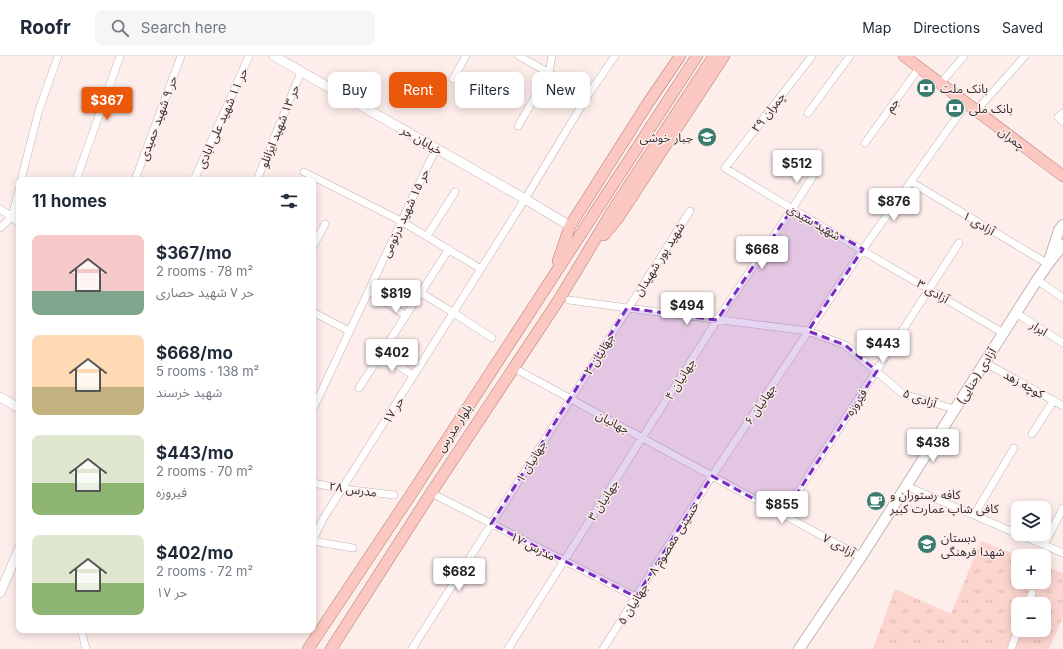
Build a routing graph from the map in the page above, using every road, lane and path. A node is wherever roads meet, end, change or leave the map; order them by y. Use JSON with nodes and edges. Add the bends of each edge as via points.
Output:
{"nodes":[{"id":1,"x":58,"y":56,"type":"edge"},
{"id":2,"x":120,"y":56,"type":"edge"},
{"id":3,"x":181,"y":56,"type":"edge"},
{"id":4,"x":249,"y":56,"type":"edge"},
{"id":5,"x":274,"y":56,"type":"edge"},
{"id":6,"x":466,"y":56,"type":"edge"},
{"id":7,"x":520,"y":56,"type":"edge"},
{"id":8,"x":552,"y":56,"type":"edge"},
{"id":9,"x":615,"y":56,"type":"edge"},
{"id":10,"x":680,"y":56,"type":"edge"},
{"id":11,"x":697,"y":56,"type":"edge"},
{"id":12,"x":714,"y":56,"type":"edge"},
{"id":13,"x":724,"y":56,"type":"edge"},
{"id":14,"x":812,"y":56,"type":"edge"},
{"id":15,"x":850,"y":56,"type":"edge"},
{"id":16,"x":906,"y":56,"type":"edge"},
{"id":17,"x":964,"y":56,"type":"edge"},
{"id":18,"x":1025,"y":56,"type":"edge"},
{"id":19,"x":286,"y":59,"type":"edge"},
{"id":20,"x":919,"y":68,"type":"junction"},
{"id":21,"x":302,"y":72,"type":"junction"},
{"id":22,"x":547,"y":72,"type":"edge"},
{"id":23,"x":549,"y":72,"type":"edge"},
{"id":24,"x":452,"y":78,"type":"dead end"},
{"id":25,"x":940,"y":84,"type":"junction"},
{"id":26,"x":590,"y":92,"type":"edge"},
{"id":27,"x":532,"y":102,"type":"edge"},
{"id":28,"x":966,"y":104,"type":"junction"},
{"id":29,"x":580,"y":108,"type":"edge"},
{"id":30,"x":976,"y":111,"type":"junction"},
{"id":31,"x":808,"y":112,"type":"dead end"},
{"id":32,"x":1063,"y":113,"type":"edge"},
{"id":33,"x":1063,"y":122,"type":"edge"},
{"id":34,"x":518,"y":126,"type":"dead end"},
{"id":35,"x":865,"y":143,"type":"dead end"},
{"id":36,"x":436,"y":148,"type":"junction"},
{"id":37,"x":725,"y":168,"type":"joint"},
{"id":38,"x":817,"y":170,"type":"dead end"},
{"id":39,"x":304,"y":172,"type":"dead end"},
{"id":40,"x":1063,"y":176,"type":"edge"},
{"id":41,"x":23,"y":177,"type":"edge"},
{"id":42,"x":77,"y":177,"type":"edge"},
{"id":43,"x":136,"y":177,"type":"edge"},
{"id":44,"x":195,"y":177,"type":"edge"},
{"id":45,"x":258,"y":177,"type":"edge"},
{"id":46,"x":314,"y":177,"type":"edge"},
{"id":47,"x":316,"y":178,"type":"edge"},
{"id":48,"x":911,"y":182,"type":"junction"},
{"id":49,"x":455,"y":192,"type":"dead end"},
{"id":50,"x":525,"y":199,"type":"junction"},
{"id":51,"x":16,"y":201,"type":"edge"},
{"id":52,"x":0,"y":209,"type":"edge"},
{"id":53,"x":792,"y":209,"type":"junction"},
{"id":54,"x":690,"y":211,"type":"dead end"},
{"id":55,"x":12,"y":216,"type":"junction"},
{"id":56,"x":16,"y":221,"type":"edge"},
{"id":57,"x":401,"y":221,"type":"junction"},
{"id":58,"x":325,"y":224,"type":"dead end"},
{"id":59,"x":1063,"y":225,"type":"edge"},
{"id":60,"x":570,"y":226,"type":"junction"},
{"id":61,"x":0,"y":228,"type":"edge"},
{"id":62,"x":427,"y":236,"type":"junction"},
{"id":63,"x":316,"y":240,"type":"edge"},
{"id":64,"x":959,"y":243,"type":"dead end"},
{"id":65,"x":1063,"y":245,"type":"edge"},
{"id":66,"x":449,"y":249,"type":"junction"},
{"id":67,"x":863,"y":249,"type":"junction"},
{"id":68,"x":584,"y":260,"type":"junction"},
{"id":69,"x":1048,"y":264,"type":"junction"},
{"id":70,"x":481,"y":269,"type":"junction"},
{"id":71,"x":553,"y":276,"type":"junction"},
{"id":72,"x":1037,"y":280,"type":"junction"},
{"id":73,"x":930,"y":289,"type":"junction"},
{"id":74,"x":369,"y":290,"type":"junction"},
{"id":75,"x":421,"y":293,"type":"junction"},
{"id":76,"x":1063,"y":298,"type":"edge"},
{"id":77,"x":569,"y":300,"type":"dead end"},
{"id":78,"x":628,"y":308,"type":"junction"},
{"id":79,"x":454,"y":313,"type":"junction"},
{"id":80,"x":1016,"y":313,"type":"junction"},
{"id":81,"x":316,"y":314,"type":"edge"},
{"id":82,"x":406,"y":316,"type":"junction"},
{"id":83,"x":717,"y":320,"type":"junction"},
{"id":84,"x":350,"y":331,"type":"junction"},
{"id":85,"x":808,"y":331,"type":"junction"},
{"id":86,"x":1003,"y":333,"type":"junction"},
{"id":87,"x":492,"y":338,"type":"dead end"},
{"id":88,"x":1063,"y":343,"type":"edge"},
{"id":89,"x":381,"y":354,"type":"junction"},
{"id":90,"x":984,"y":362,"type":"junction"},
{"id":91,"x":514,"y":368,"type":"junction"},
{"id":92,"x":877,"y":371,"type":"junction"},
{"id":93,"x":414,"y":376,"type":"junction"},
{"id":94,"x":359,"y":388,"type":"dead end"},
{"id":95,"x":0,"y":397,"type":"edge"},
{"id":96,"x":570,"y":399,"type":"junction"},
{"id":97,"x":1054,"y":400,"type":"junction"},
{"id":98,"x":316,"y":403,"type":"edge"},
{"id":99,"x":16,"y":406,"type":"edge"},
{"id":100,"x":1063,"y":406,"type":"edge"},
{"id":101,"x":954,"y":409,"type":"junction"},
{"id":102,"x":1032,"y":434,"type":"dead end"},
{"id":103,"x":643,"y":438,"type":"junction"},
{"id":104,"x":1014,"y":448,"type":"dead end"},
{"id":105,"x":712,"y":476,"type":"junction"},
{"id":106,"x":316,"y":484,"type":"edge"},
{"id":107,"x":906,"y":486,"type":"junction"},
{"id":108,"x":343,"y":488,"type":"junction"},
{"id":109,"x":431,"y":493,"type":"junction"},
{"id":110,"x":394,"y":494,"type":"dead end"},
{"id":111,"x":1063,"y":508,"type":"edge"},
{"id":112,"x":783,"y":515,"type":"junction"},
{"id":113,"x":974,"y":515,"type":"junction"},
{"id":114,"x":491,"y":524,"type":"junction"},
{"id":115,"x":1011,"y":531,"type":"edge"},
{"id":116,"x":316,"y":534,"type":"edge"},
{"id":117,"x":316,"y":541,"type":"edge"},
{"id":118,"x":1035,"y":541,"type":"edge"},
{"id":119,"x":1044,"y":545,"type":"junction"},
{"id":120,"x":353,"y":548,"type":"dead end"},
{"id":121,"x":1063,"y":553,"type":"edge"},
{"id":122,"x":16,"y":556,"type":"edge"},
{"id":123,"x":861,"y":557,"type":"junction"},
{"id":124,"x":564,"y":561,"type":"junction"},
{"id":125,"x":0,"y":593,"type":"edge"},
{"id":126,"x":1032,"y":593,"type":"dead end"},
{"id":127,"x":636,"y":597,"type":"junction"},
{"id":128,"x":1031,"y":597,"type":"edge"},
{"id":129,"x":82,"y":633,"type":"edge"},
{"id":130,"x":1015,"y":637,"type":"edge"},
{"id":131,"x":86,"y":649,"type":"edge"},
{"id":132,"x":308,"y":649,"type":"edge"},
{"id":133,"x":331,"y":649,"type":"edge"},
{"id":134,"x":412,"y":649,"type":"edge"},
{"id":135,"x":508,"y":649,"type":"edge"},
{"id":136,"x":603,"y":649,"type":"edge"},
{"id":137,"x":799,"y":649,"type":"edge"},
{"id":138,"x":1011,"y":649,"type":"edge"}],
"edges":[{"from":1,"to":41,"type":"street","via":[[39,110]]},
{"from":2,"to":42,"type":"street"},
{"from":3,"to":43,"type":"street","name":"حر ۹ شهید حمیدی"},
{"from":4,"to":44,"type":"street","name":"حر ۱۱ شهید علی ابادی"},
{"from":5,"to":19,"type":"street","name":"خیابان حر"},
{"from":6,"to":24,"type":"street"},
{"from":7,"to":22,"type":"street"},
{"from":8,"to":23,"type":"street"},
{"from":9,"to":26,"type":"street","name":"حر ۱۷"},
{"from":10,"to":60,"type":"main road"},
{"from":11,"to":71,"type":"main road","name":"بلوار مدرس"},
{"from":12,"to":68,"type":"main road","name":"بلوار مدرس","via":[[610,213]]},
{"from":13,"to":68,"type":"main road","via":[[618,218]]},
{"from":14,"to":37,"type":"street","name":"چمران ۲۹"},
{"from":15,"to":31,"type":"street"},
{"from":16,"to":20,"type":"main road","name":"چمران"},
{"from":17,"to":25,"type":"street"},
{"from":18,"to":30,"type":"street"},
{"from":19,"to":21,"type":"street","name":"خیابان حر"},
{"from":20,"to":25,"type":"main road","name":"چمران"},
{"from":20,"to":35,"type":"street","name":"جم"},
{"from":21,"to":36,"type":"street","name":"خیابان حر"},
{"from":21,"to":45,"type":"street","name":"حر ۱۳ شهید ایزانلو"},
{"from":25,"to":28,"type":"main road","name":"چمران"},
{"from":27,"to":34,"type":"street"},
{"from":28,"to":30,"type":"main road","name":"چمران"},
{"from":28,"to":48,"type":"street","name":"جهانیان ۶"},
{"from":29,"to":50,"type":"street","name":"حر ۱۷"},
{"from":30,"to":40,"type":"main road","name":"چمران"},
{"from":32,"to":33,"type":"street","via":[[1058,117]]},
{"from":36,"to":50,"type":"street","name":"خیابان حر"},
{"from":36,"to":57,"type":"street","name":"حر ۱۵ شهید درتومی"},
{"from":37,"to":53,"type":"street","name":"شهید سیدی"},
{"from":38,"to":53,"type":"street","name":"جهانیان ۴"},
{"from":39,"to":46,"type":"street"},
{"from":47,"to":57,"type":"street"},
{"from":48,"to":67,"type":"street","name":"جهانیان ۶"},
{"from":48,"to":69,"type":"street","name":"آزادی ۱"},
{"from":49,"to":62,"type":"street"},
{"from":50,"to":60,"type":"street","name":"خیابان حر"},
{"from":50,"to":70,"type":"street","name":"حر ۱۷"},
{"from":51,"to":55,"type":"street"},
{"from":52,"to":55,"type":"street"},
{"from":53,"to":67,"type":"street","name":"شهید سیدی"},
{"from":53,"to":83,"type":"street","name":"جهانیان ۴"},
{"from":54,"to":78,"type":"street","name":"شهید پور شهیدان"},
{"from":55,"to":56,"type":"street"},
{"from":55,"to":61,"type":"street"},
{"from":57,"to":62,"type":"street"},
{"from":57,"to":74,"type":"street","name":"حر ۱۵ شهید درتومی"},
{"from":58,"to":63,"type":"street"},
{"from":59,"to":69,"type":"main road","name":"آزادی (حنایی)"},
{"from":60,"to":71,"type":"main road"},
{"from":62,"to":66,"type":"street"},
{"from":64,"to":73,"type":"street","name":"فیروزه"},
{"from":65,"to":69,"type":"main road","name":"آزادی (حنایی)"},
{"from":66,"to":70,"type":"street"},
{"from":66,"to":75,"type":"street"},
{"from":67,"to":73,"type":"street","name":"آزادی ۳"},
{"from":67,"to":85,"type":"street","name":"جهانیان ۶"},
{"from":68,"to":91,"type":"main road","name":"بلوار مدرس"},
{"from":69,"to":72,"type":"main road","name":"آزادی (حنایی)"},
{"from":70,"to":79,"type":"street","name":"حر ۱۷"},
{"from":71,"to":132,"type":"main road","name":"بلوار مدرس"},
{"from":72,"to":76,"type":"street"},
{"from":72,"to":80,"type":"main road","name":"آزادی (حنایی)"},
{"from":73,"to":86,"type":"street","name":"آزادی ۳"},
{"from":73,"to":92,"type":"street","name":"فیروزه"},
{"from":74,"to":82,"type":"street"},
{"from":74,"to":84,"type":"street","name":"حر ۱۵ شهید درتومی"},
{"from":75,"to":79,"type":"street"},
{"from":75,"to":82,"type":"street"},
{"from":77,"to":78,"type":"street","name":"آزادی ۵"},
{"from":78,"to":83,"type":"street","name":"آزادی ۵"},
{"from":78,"to":96,"type":"street","name":"جهانیان ۲"},
{"from":79,"to":87,"type":"street"},
{"from":79,"to":93,"type":"street","name":"حر ۱۷"},
{"from":80,"to":86,"type":"main road","name":"آزادی (حنایی)"},
{"from":80,"to":88,"type":"street","name":"ابرار"},
{"from":81,"to":84,"type":"street"},
{"from":82,"to":89,"type":"street"},
{"from":83,"to":85,"type":"street","name":"آزادی ۵"},
{"from":83,"to":103,"type":"street","name":"جهانیان ۴"},
{"from":84,"to":98,"type":"street","name":"حر ۱۵ شهید درتومی"},
{"from":85,"to":92,"type":"street","name":"آزادی ۵","via":[[845,345]]},
{"from":85,"to":105,"type":"street","name":"جهانیان ۶"},
{"from":86,"to":90,"type":"main road","name":"آزادی (حنایی)"},
{"from":89,"to":93,"type":"street"},
{"from":89,"to":94,"type":"street"},
{"from":90,"to":97,"type":"street","name":"کوچه زهد"},
{"from":90,"to":101,"type":"main road","name":"آزادی (حنایی)"},
{"from":91,"to":96,"type":"street","name":"جهانیان"},
{"from":91,"to":109,"type":"main road","name":"بلوار مدرس"},
{"from":92,"to":101,"type":"street","name":"آزادی ۵","via":[[903,394]]},
{"from":92,"to":112,"type":"street","name":"فیروزه"},
{"from":93,"to":108,"type":"street","name":"حر ۱۷"},
{"from":95,"to":99,"type":"street"},
{"from":96,"to":103,"type":"street","name":"جهانیان"},
{"from":96,"to":114,"type":"street","name":"جهانیان ۱"},
{"from":97,"to":100,"type":"street","name":"کوچه زهد"},
{"from":97,"to":102,"type":"street"},
{"from":101,"to":107,"type":"main road","name":"آزادی (حنایی)"},
{"from":103,"to":105,"type":"street","name":"جهانیان"},
{"from":103,"to":124,"type":"street","name":"جهانیان ۳"},
{"from":104,"to":113,"type":"street"},
{"from":105,"to":112,"type":"street","name":"آزادی ۷"},
{"from":105,"to":127,"type":"street","name":"حسینی معصوم ۸ - جهانیان ۵"},
{"from":106,"to":108,"type":"street","name":"مدرس ۲۸"},
{"from":107,"to":113,"type":"street"},
{"from":107,"to":123,"type":"main road","name":"آزادی (حنایی)"},
{"from":108,"to":110,"type":"street","name":"مدرس ۲۸"},
{"from":108,"to":116,"type":"street","name":"حر ۱۷"},
{"from":109,"to":114,"type":"street","name":"مدرس ۱۷"},
{"from":109,"to":133,"type":"main road","name":"بلوار مدرس"},
{"from":111,"to":119,"type":"street"},
{"from":112,"to":123,"type":"street","name":"آزادی ۷"},
{"from":113,"to":115,"type":"street"},
{"from":114,"to":124,"type":"street","name":"مدرس ۱۷"},
{"from":114,"to":134,"type":"street","name":"جهانیان ۱"},
{"from":117,"to":120,"type":"street"},
{"from":118,"to":119,"type":"street"},
{"from":119,"to":121,"type":"street"},
{"from":122,"to":125,"type":"street"},
{"from":123,"to":137,"type":"main road","name":"آزادی (حنایی)"},
{"from":124,"to":127,"type":"street","name":"مدرس ۱۷"},
{"from":124,"to":135,"type":"street","name":"جهانیان ۳"},
{"from":126,"to":128,"type":"street"},
{"from":127,"to":136,"type":"street","name":"حسینی معصوم ۸ - جهانیان ۵"},
{"from":129,"to":131,"type":"street"},
{"from":130,"to":138,"type":"street"}]}
